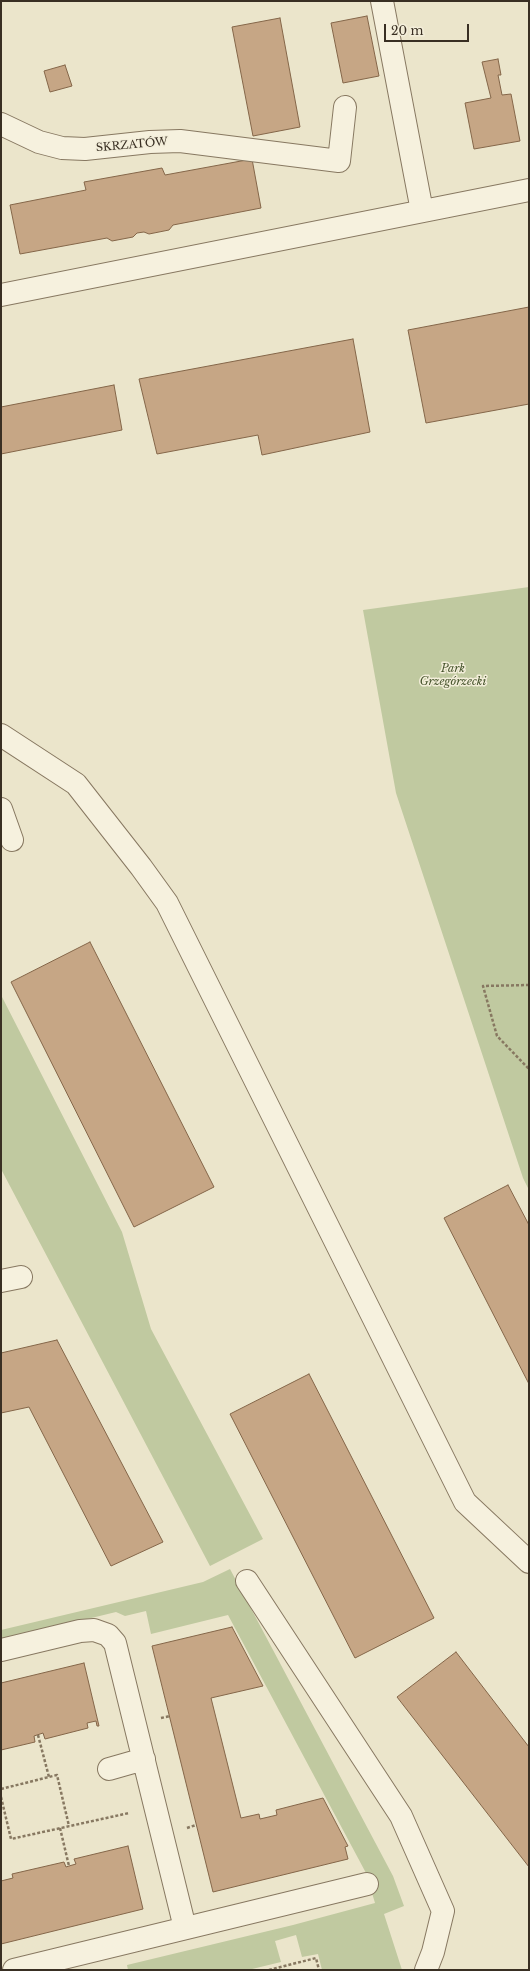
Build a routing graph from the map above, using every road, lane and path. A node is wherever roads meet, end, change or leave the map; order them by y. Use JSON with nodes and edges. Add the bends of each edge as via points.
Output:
{"nodes":[{"id":1,"x":382,"y":1,"type":"edge"},
{"id":2,"x":345,"y":107,"type":"dead end"},
{"id":3,"x":1,"y":124,"type":"edge"},
{"id":4,"x":529,"y":190,"type":"edge"},
{"id":5,"x":422,"y":211,"type":"junction"},
{"id":6,"x":1,"y":295,"type":"edge"},
{"id":7,"x":1,"y":736,"type":"edge"},
{"id":8,"x":1,"y":809,"type":"edge"},
{"id":9,"x":12,"y":840,"type":"dead end"},
{"id":10,"x":529,"y":985,"type":"edge"},
{"id":11,"x":529,"y":1070,"type":"edge"},
{"id":12,"x":529,"y":1562,"type":"edge"},
{"id":13,"x":247,"y":1581,"type":"dead end"},
{"id":14,"x":1,"y":1650,"type":"edge"},
{"id":15,"x":38,"y":1735,"type":"dead end"},
{"id":16,"x":144,"y":1759,"type":"junction"},
{"id":17,"x":109,"y":1769,"type":"dead end"},
{"id":18,"x":49,"y":1777,"type":"junction"},
{"id":19,"x":1,"y":1788,"type":"edge"},
{"id":20,"x":1,"y":1797,"type":"edge"},
{"id":21,"x":131,"y":1819,"type":"dead end"},
{"id":22,"x":69,"y":1826,"type":"junction"},
{"id":23,"x":60,"y":1828,"type":"junction"},
{"id":24,"x":69,"y":1866,"type":"dead end"},
{"id":25,"x":367,"y":1884,"type":"dead end"},
{"id":26,"x":185,"y":1928,"type":"junction"},
{"id":27,"x":14,"y":1970,"type":"edge"},
{"id":28,"x":269,"y":1970,"type":"edge"},
{"id":29,"x":319,"y":1970,"type":"edge"},
{"id":30,"x":426,"y":1970,"type":"edge"}],
"edges":[{"from":1,"to":5,"type":"street"},
{"from":2,"to":3,"type":"street","name":"SKRZATÓW","via":[[340,161],[180,141],[85,150],[62,148],[39,142]]},
{"from":4,"to":5,"type":"street"},
{"from":5,"to":6,"type":"street"},
{"from":7,"to":12,"type":"street","via":[[76,784],[167,903],[465,1502]]},
{"from":8,"to":9,"type":"street"},
{"from":10,"to":11,"type":"path","via":[[483,986],[497,1036]]},
{"from":13,"to":30,"type":"street","via":[[401,1816],[443,1911]]},
{"from":14,"to":16,"type":"street","via":[[80,1630],[94,1630],[108,1635],[115,1643]]},
{"from":15,"to":18,"type":"path"},
{"from":16,"to":17,"type":"street"},
{"from":16,"to":26,"type":"street"},
{"from":18,"to":19,"type":"path"},
{"from":18,"to":22,"type":"path","via":[[57,1775]]},
{"from":20,"to":23,"type":"path","via":[[11,1839]]},
{"from":21,"to":22,"type":"path","via":[[129,1812]]},
{"from":22,"to":23,"type":"path"},
{"from":23,"to":24,"type":"path"},
{"from":25,"to":26,"type":"street"},
{"from":26,"to":27,"type":"street"},
{"from":28,"to":29,"type":"path","via":[[316,1958]]}]}
